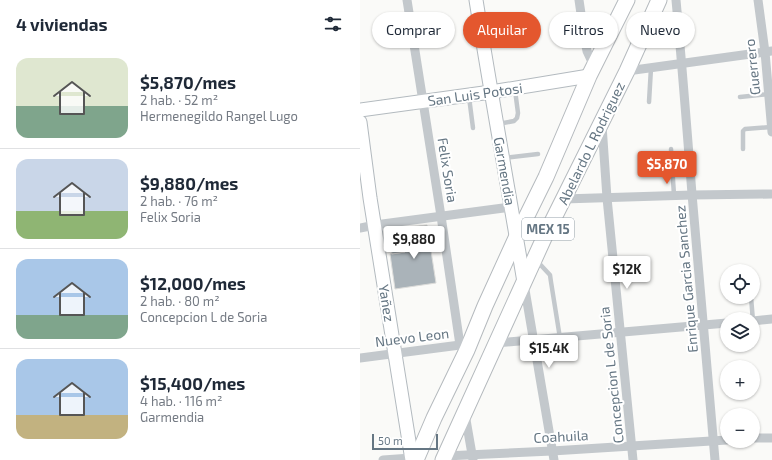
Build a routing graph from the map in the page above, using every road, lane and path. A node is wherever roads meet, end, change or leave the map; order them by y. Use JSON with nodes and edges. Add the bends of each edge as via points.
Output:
{"nodes":[{"id":1,"x":407,"y":0,"type":"edge"},
{"id":2,"x":476,"y":0,"type":"edge"},
{"id":3,"x":579,"y":0,"type":"edge"},
{"id":4,"x":627,"y":0,"type":"edge"},
{"id":5,"x":658,"y":0,"type":"edge"},
{"id":6,"x":676,"y":0,"type":"edge"},
{"id":7,"x":758,"y":0,"type":"edge"},
{"id":8,"x":768,"y":52,"type":"edge"},
{"id":9,"x":682,"y":64,"type":"junction"},
{"id":10,"x":651,"y":68,"type":"junction"},
{"id":11,"x":592,"y":71,"type":"junction"},
{"id":12,"x":626,"y":71,"type":"junction"},
{"id":13,"x":515,"y":88,"type":"junction"},
{"id":14,"x":491,"y":92,"type":"junction"},
{"id":15,"x":769,"y":94,"type":"junction"},
{"id":16,"x":469,"y":95,"type":"junction"},
{"id":17,"x":740,"y":97,"type":"dead end"},
{"id":18,"x":423,"y":102,"type":"junction"},
{"id":19,"x":649,"y":102,"type":"dead end"},
{"id":20,"x":360,"y":110,"type":"edge"},
{"id":21,"x":602,"y":121,"type":"junction"},
{"id":22,"x":360,"y":122,"type":"edge"},
{"id":23,"x":496,"y":124,"type":"junction"},
{"id":24,"x":772,"y":126,"type":"edge"},
{"id":25,"x":474,"y":128,"type":"dead end"},
{"id":26,"x":772,"y":132,"type":"edge"},
{"id":27,"x":671,"y":149,"type":"dead end"},
{"id":28,"x":743,"y":149,"type":"dead end"},
{"id":29,"x":538,"y":154,"type":"dead end"},
{"id":30,"x":503,"y":158,"type":"junction"},
{"id":31,"x":692,"y":194,"type":"junction"},
{"id":32,"x":772,"y":194,"type":"edge"},
{"id":33,"x":674,"y":195,"type":"junction"},
{"id":34,"x":607,"y":198,"type":"junction"},
{"id":35,"x":563,"y":200,"type":"junction"},
{"id":36,"x":511,"y":207,"type":"junction"},
{"id":37,"x":441,"y":216,"type":"junction"},
{"id":38,"x":375,"y":225,"type":"junction"},
{"id":39,"x":360,"y":228,"type":"edge"},
{"id":40,"x":516,"y":238,"type":"junction"},
{"id":41,"x":534,"y":258,"type":"junction"},
{"id":42,"x":524,"y":282,"type":"junction"},
{"id":43,"x":772,"y":319,"type":"edge"},
{"id":44,"x":760,"y":320,"type":"edge"},
{"id":45,"x":720,"y":323,"type":"edge"},
{"id":46,"x":704,"y":324,"type":"junction"},
{"id":47,"x":621,"y":332,"type":"junction"},
{"id":48,"x":560,"y":338,"type":"junction"},
{"id":49,"x":533,"y":340,"type":"junction"},
{"id":50,"x":496,"y":343,"type":"junction"},
{"id":51,"x":463,"y":348,"type":"junction"},
{"id":52,"x":394,"y":353,"type":"junction"},
{"id":53,"x":360,"y":358,"type":"edge"},
{"id":54,"x":465,"y":411,"type":"junction"},
{"id":55,"x":760,"y":438,"type":"edge"},
{"id":56,"x":772,"y":438,"type":"edge"},
{"id":57,"x":714,"y":440,"type":"junction"},
{"id":58,"x":720,"y":440,"type":"edge"},
{"id":59,"x":632,"y":446,"type":"junction"},
{"id":60,"x":553,"y":455,"type":"edge"},
{"id":61,"x":473,"y":457,"type":"edge"},
{"id":62,"x":444,"y":458,"type":"edge"},
{"id":63,"x":413,"y":459,"type":"edge"},
{"id":64,"x":383,"y":460,"type":"edge"},
{"id":65,"x":633,"y":460,"type":"edge"},
{"id":66,"x":715,"y":460,"type":"edge"}],
"edges":[{"from":1,"to":18,"type":"street","name":"Felix Soria"},
{"from":2,"to":14,"type":"street","name":"Garmendia"},
{"from":3,"to":11,"type":"street","via":[[584,41]]},
{"from":4,"to":11,"type":"main road","name":"Abelardo L Rodriguez","number":"MEX 15"},
{"from":5,"to":12,"type":"main road","name":"Abelardo L Rodriguez","number":"MEX 15"},
{"from":6,"to":9,"type":"street","name":"Enrique Garcia Sanchez"},
{"from":7,"to":8,"type":"street","name":"Guerrero"},
{"from":8,"to":9,"type":"street"},
{"from":8,"to":15,"type":"street","name":"Guerrero"},
{"from":9,"to":10,"type":"street"},
{"from":9,"to":31,"type":"street","name":"Enrique Garcia Sanchez"},
{"from":10,"to":12,"type":"street"},
{"from":10,"to":19,"type":"lane"},
{"from":11,"to":13,"type":"street","name":"San Luis Potosi"},
{"from":11,"to":40,"type":"main road","name":"Abelardo L Rodriguez","number":"MEX 15","via":[[546,177]]},
{"from":12,"to":21,"type":"main road","name":"Abelardo L Rodriguez","number":"MEX 15"},
{"from":13,"to":14,"type":"street","name":"San Luis Potosi"},
{"from":13,"to":23,"type":"lane","via":[[517,118],[514,121]]},
{"from":14,"to":16,"type":"street","name":"San Luis Potosi"},
{"from":14,"to":23,"type":"street","name":"Garmendia"},
{"from":15,"to":17,"type":"lane"},
{"from":15,"to":24,"type":"street","name":"Guerrero"},
{"from":16,"to":18,"type":"street","name":"San Luis Potosi"},
{"from":16,"to":25,"type":"lane"},
{"from":18,"to":20,"type":"street","name":"San Luis Potosi"},
{"from":18,"to":37,"type":"street","name":"Felix Soria"},
{"from":21,"to":34,"type":"street","name":"Concepcion L de Soria"},
{"from":21,"to":35,"type":"main road","name":"Abelardo L Rodriguez","number":"MEX 15"},
{"from":22,"to":38,"type":"street","name":"Yañez"},
{"from":23,"to":30,"type":"street","name":"Garmendia"},
{"from":24,"to":26,"type":"street","name":"Guerrero"},
{"from":24,"to":28,"type":"lane","via":[[745,129]]},
{"from":27,"to":33,"type":"lane"},
{"from":29,"to":30,"type":"lane"},
{"from":30,"to":36,"type":"street","name":"Garmendia"},
{"from":31,"to":32,"type":"street"},
{"from":31,"to":33,"type":"street"},
{"from":31,"to":46,"type":"street","name":"Enrique Garcia Sanchez"},
{"from":33,"to":34,"type":"street"},
{"from":34,"to":35,"type":"street"},
{"from":34,"to":47,"type":"street","name":"Concepcion L de Soria"},
{"from":35,"to":41,"type":"main road","name":"Abelardo L Rodriguez","number":"MEX 15"},
{"from":36,"to":37,"type":"street"},
{"from":36,"to":40,"type":"street","name":"Garmendia"},
{"from":37,"to":38,"type":"street"},
{"from":37,"to":51,"type":"street","name":"Felix Soria"},
{"from":38,"to":39,"type":"street"},
{"from":38,"to":52,"type":"street","name":"Yañez"},
{"from":40,"to":42,"type":"street","name":"Garmendia"},
{"from":40,"to":51,"type":"main road","name":"Abelardo L Rodriguez","number":"MEX 15"},
{"from":41,"to":42,"type":"main road","name":"Abelardo L Rodriguez","number":"MEX 15"},
{"from":41,"to":48,"type":"lane","via":[[550,275]]},
{"from":42,"to":49,"type":"street","name":"Garmendia"},
{"from":42,"to":50,"type":"main road","name":"Abelardo L Rodriguez","number":"MEX 15"},
{"from":43,"to":44,"type":"street"},
{"from":45,"to":46,"type":"street"},
{"from":46,"to":47,"type":"street"},
{"from":46,"to":57,"type":"street","name":"Enrique Garcia Sanchez"},
{"from":47,"to":48,"type":"street"},
{"from":47,"to":59,"type":"street","name":"Concepcion L de Soria"},
{"from":48,"to":49,"type":"street"},
{"from":49,"to":50,"type":"street"},
{"from":49,"to":60,"type":"street","name":"Garmendia"},
{"from":50,"to":54,"type":"main road","name":"Abelardo L Rodriguez","number":"MEX 15"},
{"from":51,"to":52,"type":"street","name":"Nuevo Leon"},
{"from":51,"to":63,"type":"main road","name":"Abelardo L Rodriguez","number":"MEX 15","via":[[434,418]]},
{"from":52,"to":53,"type":"street","name":"Nuevo Leon"},
{"from":52,"to":63,"type":"street","name":"Yañez"},
{"from":54,"to":61,"type":"street"},
{"from":54,"to":62,"type":"main road","name":"Abelardo L Rodriguez","number":"MEX 15"},
{"from":55,"to":56,"type":"street"},
{"from":57,"to":58,"type":"street","name":"Coahuila"},
{"from":57,"to":59,"type":"street","name":"Coahuila"},
{"from":57,"to":66,"type":"street","name":"Enrique Garcia Sanchez"},
{"from":59,"to":60,"type":"street","name":"Coahuila"},
{"from":59,"to":65,"type":"street","name":"Concepcion L de Soria"},
{"from":60,"to":61,"type":"street","name":"Coahuila"},
{"from":61,"to":62,"type":"street","name":"Coahuila"},
{"from":63,"to":64,"type":"street"}]}
